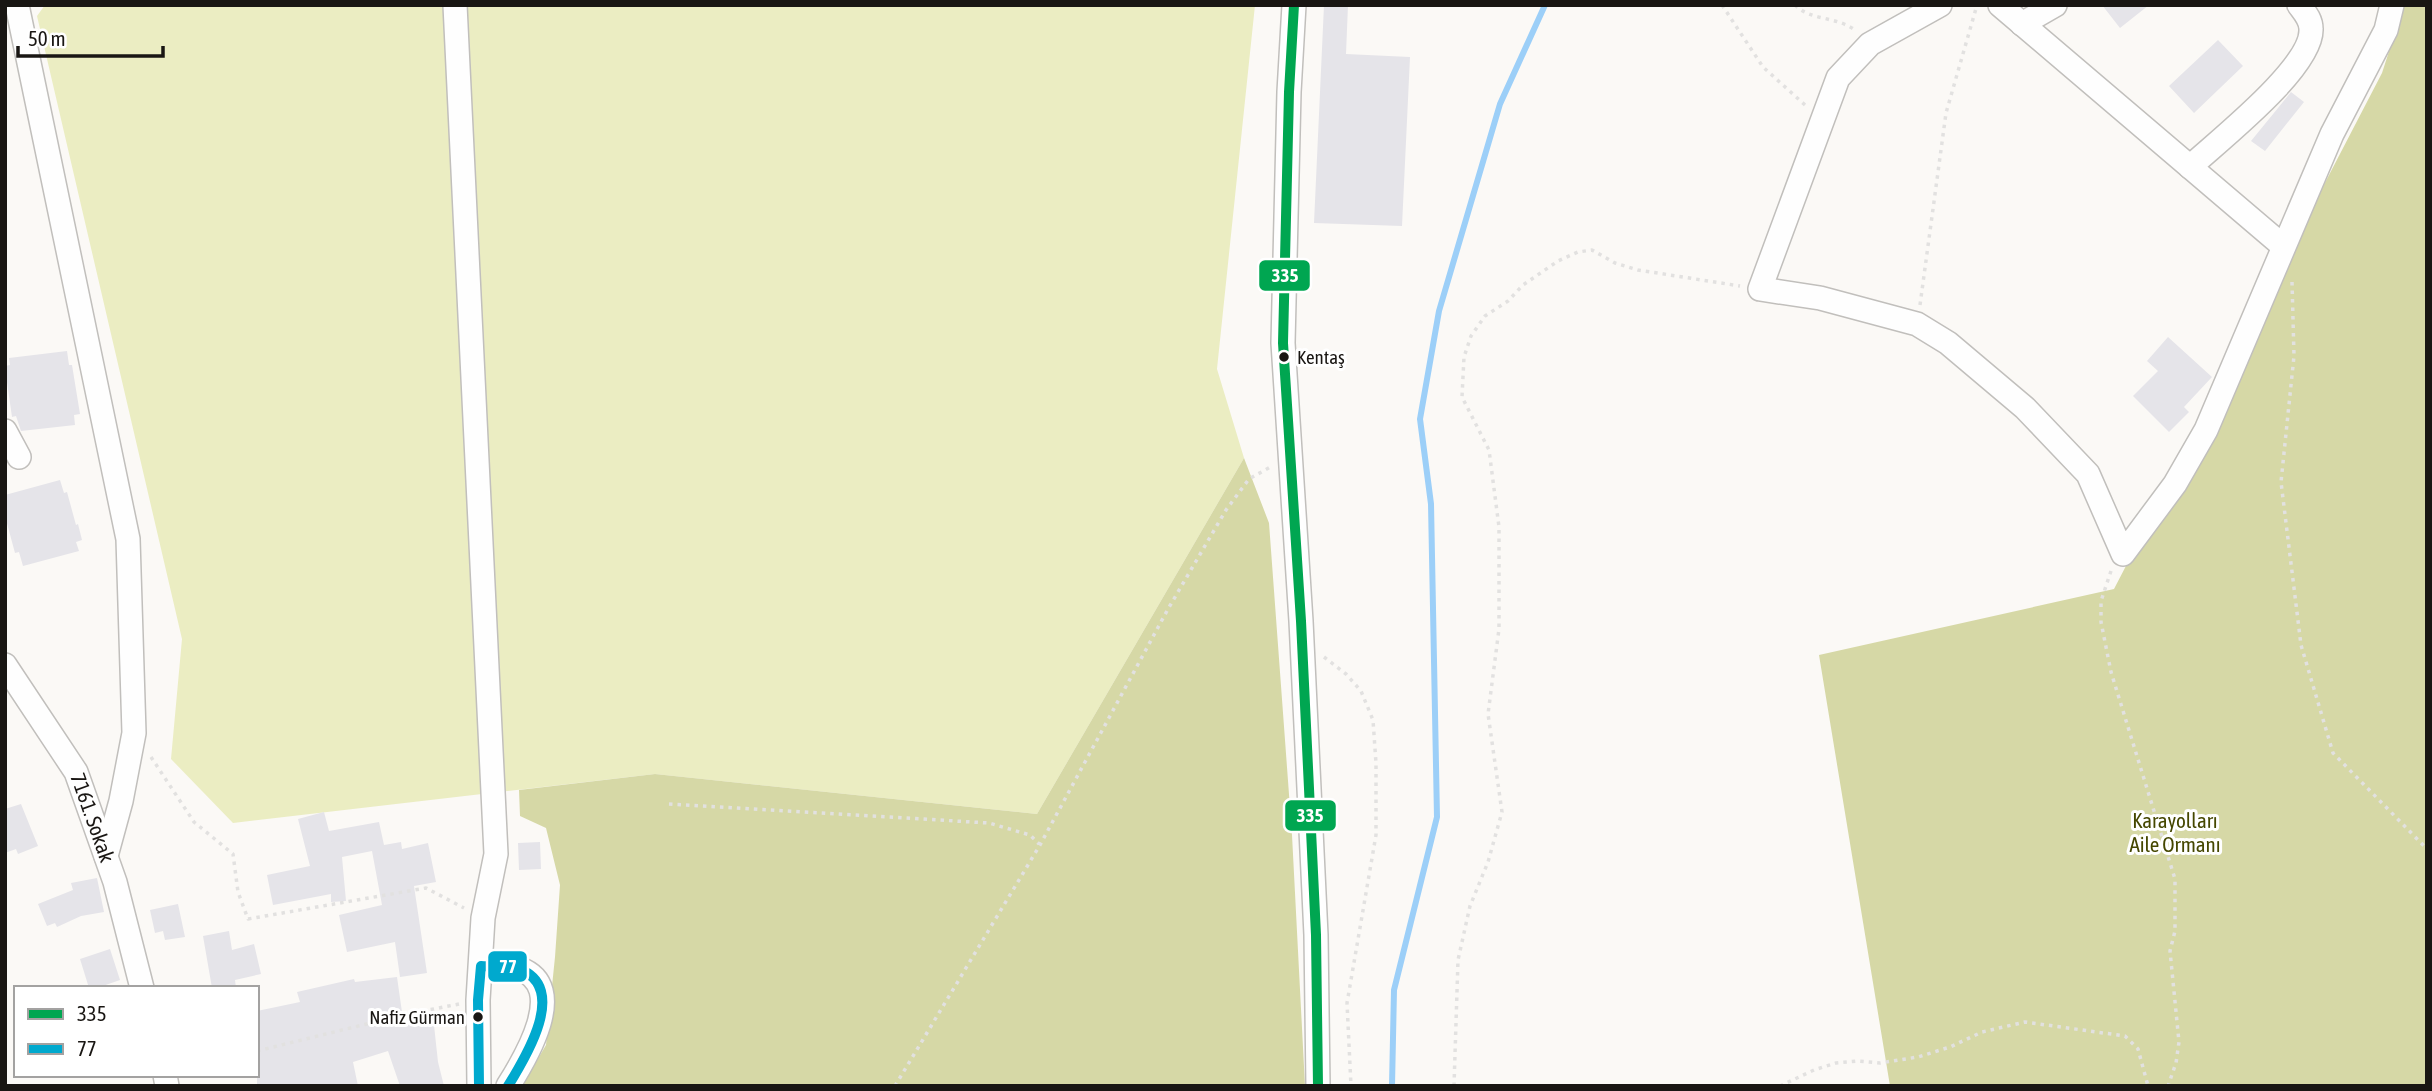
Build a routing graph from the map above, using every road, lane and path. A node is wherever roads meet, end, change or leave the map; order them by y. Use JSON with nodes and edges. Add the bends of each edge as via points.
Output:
{"nodes":[{"id":1,"x":455,"y":5,"type":"edge"},
{"id":2,"x":1294,"y":5,"type":"edge"},
{"id":3,"x":1722,"y":5,"type":"edge"},
{"id":4,"x":1795,"y":5,"type":"edge"},
{"id":5,"x":1940,"y":5,"type":"edge"},
{"id":6,"x":1977,"y":5,"type":"edge"},
{"id":7,"x":2000,"y":5,"type":"edge"},
{"id":8,"x":2055,"y":5,"type":"edge"},
{"id":9,"x":2299,"y":5,"type":"edge"},
{"id":10,"x":2392,"y":5,"type":"edge"},
{"id":11,"x":21,"y":9,"type":"edge"},
{"id":12,"x":2022,"y":24,"type":"junction"},
{"id":13,"x":1870,"y":44,"type":"junction"},
{"id":14,"x":1822,"y":121,"type":"junction"},
{"id":15,"x":2190,"y":167,"type":"junction"},
{"id":16,"x":2283,"y":246,"type":"junction"},
{"id":17,"x":1760,"y":289,"type":"junction"},
{"id":18,"x":1917,"y":324,"type":"junction"},
{"id":19,"x":5,"y":431,"type":"edge"},
{"id":20,"x":19,"y":457,"type":"dead end"},
{"id":21,"x":1291,"y":459,"type":"junction"},
{"id":22,"x":2123,"y":554,"type":"junction"},
{"id":23,"x":1319,"y":649,"type":"dead end"},
{"id":24,"x":5,"y":665,"type":"edge"},
{"id":25,"x":134,"y":733,"type":"junction"},
{"id":26,"x":669,"y":804,"type":"dead end"},
{"id":27,"x":1040,"y":845,"type":"junction"},
{"id":28,"x":2427,"y":849,"type":"edge"},
{"id":29,"x":106,"y":856,"type":"junction"},
{"id":30,"x":483,"y":918,"type":"junction"},
{"id":31,"x":481,"y":966,"type":"junction"},
{"id":32,"x":141,"y":986,"type":"edge"},
{"id":33,"x":478,"y":1000,"type":"junction"},
{"id":34,"x":259,"y":1051,"type":"edge"},
{"id":35,"x":479,"y":1086,"type":"edge"},
{"id":36,"x":509,"y":1086,"type":"edge"},
{"id":37,"x":895,"y":1086,"type":"edge"},
{"id":38,"x":1318,"y":1086,"type":"edge"},
{"id":39,"x":1351,"y":1086,"type":"edge"},
{"id":40,"x":1454,"y":1086,"type":"edge"},
{"id":41,"x":1780,"y":1086,"type":"edge"},
{"id":42,"x":2147,"y":1086,"type":"edge"},
{"id":43,"x":2168,"y":1086,"type":"edge"}],
"edges":[{"from":1,"to":30,"type":"street","via":[[496,854]]},
{"from":2,"to":21,"type":"street","via":[[1283,343]]},
{"from":3,"to":14,"type":"path","via":[[1763,66]]},
{"from":4,"to":13,"type":"path","via":[[1850,26]]},
{"from":5,"to":13,"type":"street"},
{"from":6,"to":18,"type":"path","via":[[1946,113]]},
{"from":7,"to":12,"type":"street"},
{"from":8,"to":12,"type":"street"},
{"from":9,"to":15,"type":"street","via":[[2311,27],[2305,52],[2282,83]]},
{"from":10,"to":16,"type":"street","via":[[2386,30],[2332,134]]},
{"from":11,"to":25,"type":"street","via":[[128,539]]},
{"from":12,"to":15,"type":"street"},
{"from":13,"to":14,"type":"street","via":[[1838,78]]},
{"from":14,"to":17,"type":"street"},
{"from":15,"to":16,"type":"street"},
{"from":16,"to":22,"type":"street","via":[[2206,430],[2175,484]]},
{"from":16,"to":28,"type":"path","via":[[2292,284],[2294,356],[2281,482],[2301,645],[2333,753]]},
{"from":17,"to":18,"type":"street","via":[[1820,298]]},
{"from":17,"to":40,"type":"path","via":[[1637,270],[1592,250],[1578,251],[1523,285],[1485,316],[1471,336],[1464,357],[1462,397],[1489,450],[1499,527],[1499,629],[1488,715],[1502,812],[1458,960]]},
{"from":18,"to":22,"type":"street","via":[[1948,343],[2025,408],[2088,474]]},
{"from":19,"to":20,"type":"street"},
{"from":21,"to":27,"type":"path","via":[[1249,479],[1226,510]]},
{"from":21,"to":38,"type":"street","via":[[1316,935]]},
{"from":22,"to":43,"type":"path","via":[[2112,566],[2101,601],[2101,622],[2111,672],[2175,879],[2171,960],[2179,1042]]},
{"from":23,"to":39,"type":"path","via":[[1325,660],[1361,691],[1373,720],[1376,835],[1347,1003]]},
{"from":24,"to":29,"type":"street","name":"7161. Sokak","via":[[76,772]]},
{"from":25,"to":29,"type":"street"},
{"from":25,"to":30,"type":"path","via":[[194,821],[233,854],[238,892],[248,919],[426,888]]},
{"from":26,"to":27,"type":"path","via":[[989,823],[1030,835]]},
{"from":27,"to":37,"type":"path"},
{"from":29,"to":32,"type":"street","name":"7161. Sokak"},
{"from":30,"to":31,"type":"street"},
{"from":31,"to":33,"type":"street"},
{"from":31,"to":36,"type":"street","via":[[517,968],[540,988],[537,1032]]},
{"from":33,"to":34,"type":"path"},
{"from":33,"to":35,"type":"street"},
{"from":41,"to":42,"type":"path","via":[[1836,1063],[1918,1057],[1982,1032],[2025,1022],[2125,1036],[2138,1049]]}]}
